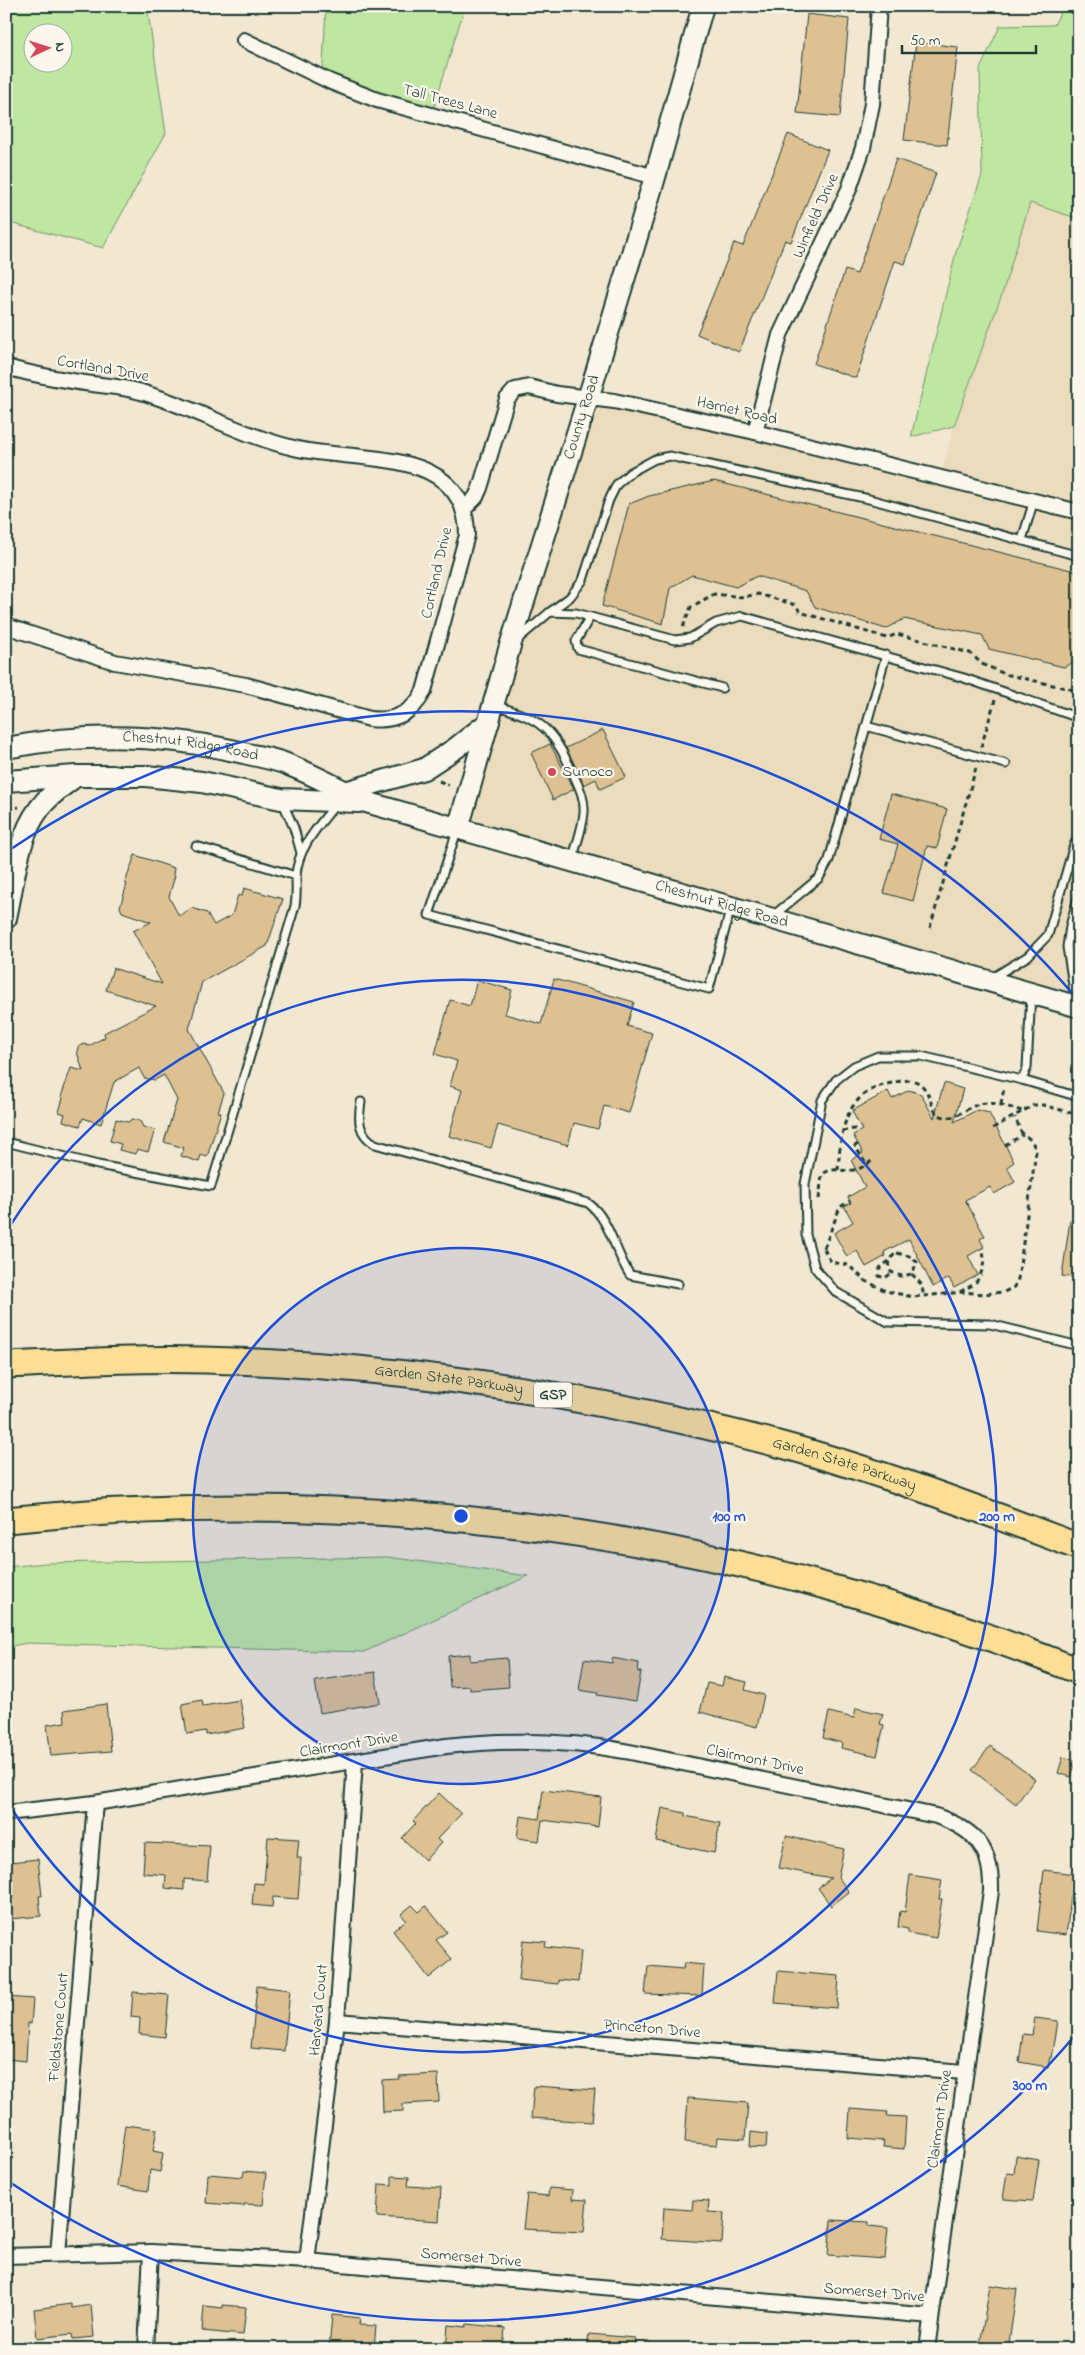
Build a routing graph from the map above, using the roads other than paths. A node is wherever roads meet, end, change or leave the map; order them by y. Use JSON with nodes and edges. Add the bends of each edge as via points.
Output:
{"nodes":[{"id":1,"x":703,"y":6,"type":"edge"},
{"id":2,"x":879,"y":6,"type":"edge"},
{"id":3,"x":244,"y":40,"type":"dead end"},
{"id":4,"x":655,"y":177,"type":"junction"},
{"id":5,"x":6,"y":367,"type":"edge"},
{"id":6,"x":589,"y":398,"type":"junction"},
{"id":7,"x":755,"y":432,"type":"junction"},
{"id":8,"x":1034,"y":500,"type":"junction"},
{"id":9,"x":464,"y":509,"type":"junction"},
{"id":10,"x":1079,"y":512,"type":"edge"},
{"id":11,"x":1022,"y":540,"type":"junction"},
{"id":12,"x":1079,"y":556,"type":"edge"},
{"id":13,"x":550,"y":612,"type":"junction"},
{"id":14,"x":590,"y":617,"type":"junction"},
{"id":15,"x":6,"y":626,"type":"edge"},
{"id":16,"x":510,"y":646,"type":"junction"},
{"id":17,"x":886,"y":655,"type":"junction"},
{"id":18,"x":722,"y":688,"type":"dead end"},
{"id":19,"x":491,"y":713,"type":"junction"},
{"id":20,"x":1079,"y":718,"type":"edge"},
{"id":21,"x":866,"y":726,"type":"junction"},
{"id":22,"x":6,"y":748,"type":"edge"},
{"id":23,"x":1006,"y":764,"type":"dead end"},
{"id":24,"x":76,"y":776,"type":"junction"},
{"id":25,"x":6,"y":781,"type":"edge"},
{"id":26,"x":341,"y":797,"type":"junction"},
{"id":27,"x":281,"y":799,"type":"junction"},
{"id":28,"x":458,"y":829,"type":"junction"},
{"id":29,"x":1079,"y":836,"type":"edge"},
{"id":30,"x":196,"y":846,"type":"dead end"},
{"id":31,"x":301,"y":853,"type":"junction"},
{"id":32,"x":572,"y":861,"type":"junction"},
{"id":33,"x":296,"y":876,"type":"junction"},
{"id":34,"x":1079,"y":894,"type":"edge"},
{"id":35,"x":731,"y":907,"type":"junction"},
{"id":36,"x":771,"y":917,"type":"junction"},
{"id":37,"x":6,"y":918,"type":"edge"},
{"id":38,"x":987,"y":981,"type":"junction"},
{"id":39,"x":1031,"y":994,"type":"junction"},
{"id":40,"x":1078,"y":1007,"type":"edge"},
{"id":41,"x":1022,"y":1080,"type":"junction"},
{"id":42,"x":1079,"y":1097,"type":"edge"},
{"id":43,"x":361,"y":1102,"type":"dead end"},
{"id":44,"x":8,"y":1143,"type":"edge"},
{"id":45,"x":678,"y":1284,"type":"dead end"},
{"id":46,"x":1079,"y":1346,"type":"edge"},
{"id":47,"x":6,"y":1366,"type":"edge"},
{"id":48,"x":6,"y":1520,"type":"edge"},
{"id":49,"x":1079,"y":1548,"type":"edge"},
{"id":50,"x":1079,"y":1670,"type":"edge"},
{"id":51,"x":356,"y":1762,"type":"junction"},
{"id":52,"x":95,"y":1803,"type":"junction"},
{"id":53,"x":6,"y":1814,"type":"edge"},
{"id":54,"x":337,"y":2021,"type":"junction"},
{"id":55,"x":964,"y":2072,"type":"junction"},
{"id":56,"x":151,"y":2252,"type":"junction"},
{"id":57,"x":58,"y":2254,"type":"junction"},
{"id":58,"x":6,"y":2256,"type":"edge"},
{"id":59,"x":307,"y":2261,"type":"junction"},
{"id":60,"x":931,"y":2316,"type":"junction"},
{"id":61,"x":146,"y":2349,"type":"edge"},
{"id":62,"x":927,"y":2349,"type":"edge"}],
"edges":[{"from":1,"to":4,"type":"main road","name":"County Road"},
{"from":2,"to":7,"type":"street","name":"Winfield Drive","via":[[872,104],[863,148],[845,197],[780,335]]},
{"from":3,"to":4,"type":"street","name":"Tall Trees Lane","via":[[330,82],[377,100]]},
{"from":4,"to":6,"type":"main road","name":"County Road"},
{"from":5,"to":9,"type":"street","name":"Cortland Drive","via":[[50,378],[137,391],[298,449],[418,467],[445,483]]},
{"from":6,"to":7,"type":"street","name":"Harriet Road"},
{"from":6,"to":9,"type":"street","name":"Harriet Road","via":[[529,387],[511,393],[480,488]]},
{"from":6,"to":16,"type":"main road","name":"County Road"},
{"from":7,"to":8,"type":"street","name":"Harriet Road"},
{"from":8,"to":10,"type":"street","name":"Harriet Road"},
{"from":8,"to":11,"type":"lane"},
{"from":9,"to":15,"type":"street","name":"Cortland Drive","via":[[467,522],[465,546],[424,691],[410,710],[388,720],[370,720],[246,686],[115,662]]},
{"from":11,"to":12,"type":"lane"},
{"from":11,"to":13,"type":"lane","via":[[869,499],[721,466],[662,457],[630,472],[617,484],[583,580],[570,597]]},
{"from":13,"to":14,"type":"lane"},
{"from":13,"to":16,"type":"lane"},
{"from":14,"to":17,"type":"lane","via":[[675,640],[690,638],[716,623],[742,616]]},
{"from":14,"to":18,"type":"lane","via":[[576,641],[578,649]]},
{"from":16,"to":19,"type":"main road","name":"County Road"},
{"from":17,"to":20,"type":"lane"},
{"from":17,"to":21,"type":"lane"},
{"from":19,"to":26,"type":"main road","via":[[445,756],[424,769]]},
{"from":19,"to":28,"type":"main road","name":"County Road"},
{"from":19,"to":32,"type":"lane","via":[[530,717],[559,743],[582,793],[584,809]]},
{"from":21,"to":23,"type":"lane"},
{"from":21,"to":36,"type":"lane","via":[[834,844],[818,878]]},
{"from":22,"to":26,"type":"main road","name":"Chestnut Ridge Road","via":[[64,739],[119,736],[194,743],[290,765]]},
{"from":24,"to":25,"type":"main road","name":"Chestnut Ridge Road"},
{"from":24,"to":27,"type":"main road","name":"Chestnut Ridge Road","via":[[172,778]]},
{"from":24,"to":37,"type":"main road","via":[[48,799],[33,819],[23,846]]},
{"from":26,"to":27,"type":"main road","name":"Chestnut Ridge Road"},
{"from":26,"to":28,"type":"main road","name":"Chestnut Ridge Road"},
{"from":26,"to":31,"type":"lane"},
{"from":27,"to":31,"type":"lane"},
{"from":28,"to":32,"type":"main road","name":"Chestnut Ridge Road"},
{"from":28,"to":35,"type":"lane","via":[[429,915],[709,988]]},
{"from":29,"to":38,"type":"lane","via":[[1048,935],[1028,956]]},
{"from":30,"to":33,"type":"lane"},
{"from":31,"to":33,"type":"lane"},
{"from":32,"to":35,"type":"main road","name":"Chestnut Ridge Road"},
{"from":33,"to":44,"type":"lane","via":[[295,906],[211,1186],[98,1165]]},
{"from":34,"to":40,"type":"lane","via":[[1067,946]]},
{"from":35,"to":36,"type":"main road","name":"Chestnut Ridge Road"},
{"from":36,"to":38,"type":"main road","name":"Chestnut Ridge Road"},
{"from":38,"to":39,"type":"main road","name":"Chestnut Ridge Road"},
{"from":39,"to":40,"type":"main road","name":"Chestnut Ridge Road"},
{"from":39,"to":41,"type":"lane","via":[[1027,1068]]},
{"from":41,"to":42,"type":"lane"},
{"from":41,"to":46,"type":"lane","via":[[921,1056],[878,1056],[854,1066],[836,1080],[822,1100],[805,1184],[806,1235],[815,1268],[836,1292],[888,1322],[990,1324]]},
{"from":43,"to":45,"type":"lane","via":[[360,1128],[365,1138],[375,1144],[588,1204],[600,1214],[630,1275]]},
{"from":47,"to":49,"type":"highway","name":"Garden State Parkway","number":"GSP","via":[[194,1360],[301,1365],[400,1373],[592,1401],[784,1446],[961,1503]]},
{"from":48,"to":50,"type":"highway","via":[[151,1509],[257,1508],[345,1510],[539,1528],[646,1546],[826,1586],[920,1613]]},
{"from":51,"to":52,"type":"street","name":"Clairmont Drive"},
{"from":51,"to":54,"type":"street","name":"Harvard Court"},
{"from":51,"to":55,"type":"street","name":"Clairmont Drive","via":[[474,1743],[563,1742],[630,1752],[951,1821],[983,1847],[992,1872]]},
{"from":52,"to":53,"type":"street","name":"Clairmont Drive"},
{"from":52,"to":57,"type":"street","name":"Fieldstone Court"},
{"from":54,"to":55,"type":"street","name":"Princeton Drive"},
{"from":54,"to":59,"type":"street","name":"Harvard Court"},
{"from":55,"to":60,"type":"street","name":"Clairmont Drive"},
{"from":56,"to":57,"type":"street","name":"Somerset Drive"},
{"from":56,"to":59,"type":"street","name":"Somerset Drive"},
{"from":56,"to":61,"type":"street"},
{"from":57,"to":58,"type":"street","name":"Somerset Drive"},
{"from":59,"to":60,"type":"street","name":"Somerset Drive"},
{"from":60,"to":62,"type":"street","name":"Clairmont Drive"}]}
